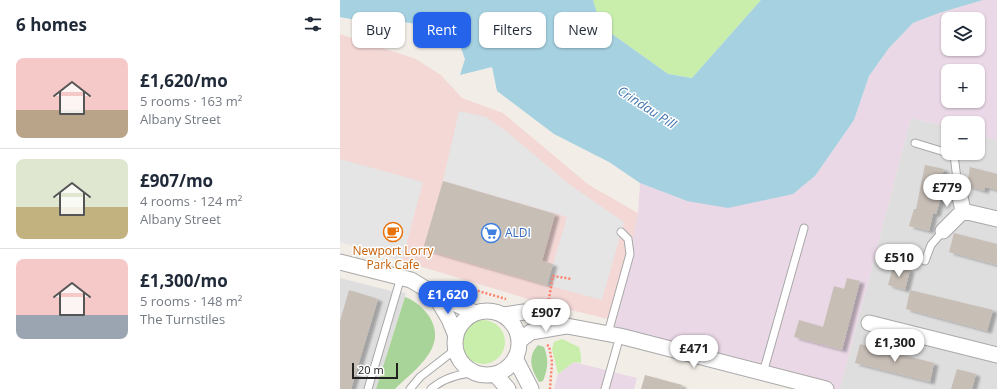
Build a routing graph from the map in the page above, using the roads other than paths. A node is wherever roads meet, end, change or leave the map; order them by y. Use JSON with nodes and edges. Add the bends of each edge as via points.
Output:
{"nodes":[{"id":1,"x":915,"y":143,"type":"dead end"},
{"id":2,"x":941,"y":151,"type":"edge"},
{"id":3,"x":955,"y":160,"type":"edge"},
{"id":4,"x":958,"y":187,"type":"joint"},
{"id":5,"x":963,"y":211,"type":"junction"},
{"id":6,"x":997,"y":219,"type":"edge"},
{"id":7,"x":804,"y":228,"type":"dead end"},
{"id":8,"x":943,"y":230,"type":"joint"},
{"id":9,"x":621,"y":232,"type":"dead end"},
{"id":10,"x":925,"y":261,"type":"dead end"},
{"id":11,"x":340,"y":262,"type":"edge"},
{"id":12,"x":401,"y":277,"type":"junction"},
{"id":13,"x":434,"y":294,"type":"junction"},
{"id":14,"x":475,"y":313,"type":"junction"},
{"id":15,"x":504,"y":315,"type":"junction"},
{"id":16,"x":869,"y":323,"type":"dead end"},
{"id":17,"x":567,"y":326,"type":"junction"},
{"id":18,"x":614,"y":334,"type":"junction"},
{"id":19,"x":519,"y":341,"type":"junction"},
{"id":20,"x":456,"y":342,"type":"junction"},
{"id":21,"x":997,"y":354,"type":"edge"},
{"id":22,"x":515,"y":358,"type":"junction"},
{"id":23,"x":478,"y":373,"type":"junction"},
{"id":24,"x":763,"y":373,"type":"junction"},
{"id":25,"x":495,"y":374,"type":"junction"},
{"id":26,"x":368,"y":389,"type":"edge"},
{"id":27,"x":410,"y":389,"type":"edge"},
{"id":28,"x":431,"y":389,"type":"edge"},
{"id":29,"x":508,"y":389,"type":"edge"},
{"id":30,"x":531,"y":389,"type":"edge"},
{"id":31,"x":605,"y":389,"type":"edge"},
{"id":32,"x":826,"y":389,"type":"edge"}],
"edges":[{"from":1,"to":2,"type":"lane"},
{"from":3,"to":4,"type":"lane"},
{"from":4,"to":5,"type":"street"},
{"from":5,"to":6,"type":"street"},
{"from":5,"to":8,"type":"street"},
{"from":7,"to":24,"type":"lane"},
{"from":8,"to":10,"type":"lane","via":[[931,245]]},
{"from":9,"to":18,"type":"lane","via":[[628,239],[630,254]]},
{"from":11,"to":12,"type":"street"},
{"from":12,"to":13,"type":"street"},
{"from":12,"to":26,"type":"lane"},
{"from":13,"to":14,"type":"street"},
{"from":13,"to":20,"type":"street","via":[[449,319]]},
{"from":14,"to":15,"type":"street","via":[[490,310]]},
{"from":14,"to":20,"type":"street","via":[[462,322]]},
{"from":15,"to":17,"type":"street","via":[[524,312]]},
{"from":15,"to":19,"type":"street","via":[[515,326]]},
{"from":16,"to":21,"type":"street"},
{"from":17,"to":18,"type":"street"},
{"from":17,"to":19,"type":"street","via":[[531,332]]},
{"from":18,"to":24,"type":"street"},
{"from":18,"to":31,"type":"lane"},
{"from":19,"to":22,"type":"street"},
{"from":20,"to":23,"type":"street","via":[[463,364]]},
{"from":20,"to":27,"type":"lane"},
{"from":22,"to":25,"type":"street","via":[[510,365]]},
{"from":22,"to":30,"type":"street"},
{"from":23,"to":25,"type":"street"},
{"from":23,"to":28,"type":"lane","via":[[462,373]]},
{"from":24,"to":32,"type":"street"},
{"from":25,"to":29,"type":"street"}]}
